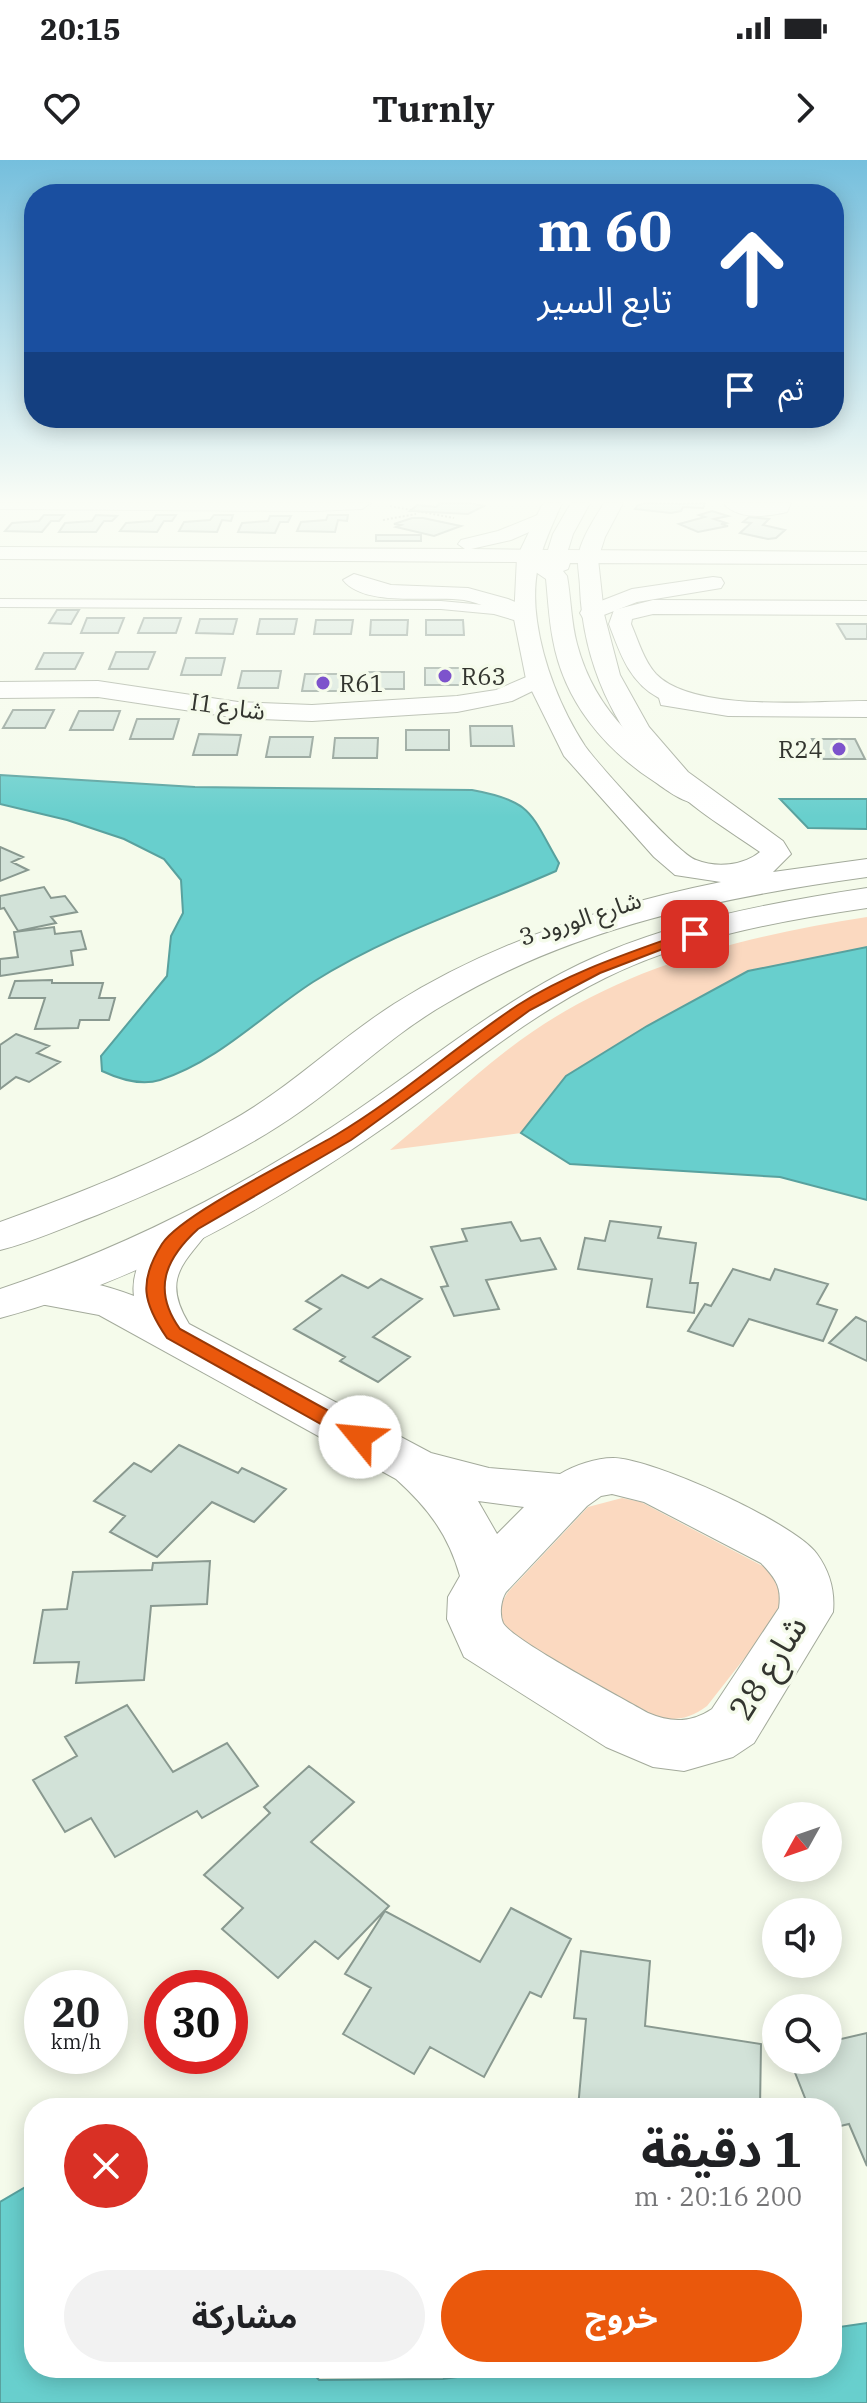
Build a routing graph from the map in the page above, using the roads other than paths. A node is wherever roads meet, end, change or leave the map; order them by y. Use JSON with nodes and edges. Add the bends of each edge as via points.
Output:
{"nodes":[{"id":1,"x":475,"y":608,"type":"edge"},
{"id":2,"x":507,"y":608,"type":"edge"},
{"id":3,"x":529,"y":608,"type":"edge"},
{"id":4,"x":556,"y":608,"type":"edge"},
{"id":5,"x":591,"y":608,"type":"edge"},
{"id":6,"x":604,"y":608,"type":"edge"},
{"id":7,"x":650,"y":608,"type":"edge"},
{"id":8,"x":797,"y":608,"type":"edge"},
{"id":9,"x":867,"y":608,"type":"edge"},
{"id":10,"x":591,"y":613,"type":"junction"},
{"id":11,"x":525,"y":617,"type":"junction"},
{"id":12,"x":538,"y":679,"type":"junction"},
{"id":13,"x":612,"y":681,"type":"junction"},
{"id":14,"x":0,"y":690,"type":"edge"},
{"id":15,"x":457,"y":704,"type":"junction"},
{"id":16,"x":698,"y":704,"type":"junction"},
{"id":17,"x":728,"y":708,"type":"junction"},
{"id":18,"x":867,"y":709,"type":"edge"},
{"id":19,"x":560,"y":726,"type":"junction"},
{"id":20,"x":644,"y":740,"type":"junction"},
{"id":21,"x":700,"y":797,"type":"junction"},
{"id":22,"x":867,"y":856,"type":"edge"},
{"id":23,"x":670,"y":857,"type":"junction"},
{"id":24,"x":867,"y":868,"type":"edge"},
{"id":25,"x":867,"y":898,"type":"edge"},
{"id":26,"x":424,"y":1002,"type":"junction"},
{"id":27,"x":192,"y":1225,"type":"junction"},
{"id":28,"x":0,"y":1237,"type":"edge"},
{"id":29,"x":20,"y":1298,"type":"edge"},
{"id":30,"x":173,"y":1334,"type":"junction"},
{"id":31,"x":414,"y":1466,"type":"junction"},
{"id":32,"x":569,"y":1493,"type":"junction"},
{"id":33,"x":487,"y":1578,"type":"junction"}],
"edges":[{"from":1,"to":11,"type":"lane"},
{"from":2,"to":11,"type":"street"},
{"from":3,"to":11,"type":"street"},
{"from":4,"to":21,"type":"street","via":[[570,663],[603,727],[641,762]]},
{"from":5,"to":10,"type":"street"},
{"from":6,"to":10,"type":"street"},
{"from":7,"to":16,"type":"street","via":[[622,615],[620,624],[640,674],[662,691]]},
{"from":8,"to":9,"type":"street"},
{"from":10,"to":13,"type":"street"},
{"from":11,"to":12,"type":"street"},
{"from":12,"to":15,"type":"street","name":"I1 شارع","via":[[503,696]]},
{"from":12,"to":19,"type":"street"},
{"from":13,"to":16,"type":"street"},
{"from":13,"to":20,"type":"street"},
{"from":14,"to":15,"type":"street","name":"I1 شارع","via":[[98,689],[275,713]]},
{"from":15,"to":19,"type":"street","name":"I1 شارع","via":[[527,714]]},
{"from":16,"to":17,"type":"street"},
{"from":17,"to":18,"type":"street"},
{"from":17,"to":20,"type":"street","via":[[676,720]]},
{"from":19,"to":23,"type":"street","via":[[594,775]]},
{"from":20,"to":21,"type":"street"},
{"from":21,"to":22,"type":"street","via":[[786,843]]},
{"from":21,"to":23,"type":"street","via":[[776,854],[761,867],[732,874],[700,872]]},
{"from":23,"to":26,"type":"street","name":"شارع الورود 3","via":[[632,890],[498,945]]},
{"from":24,"to":26,"type":"street","via":[[703,894],[617,917],[477,972]]},
{"from":25,"to":27,"type":"street","via":[[741,921],[595,970],[525,1007],[345,1137]]},
{"from":26,"to":28,"type":"street","via":[[275,1112],[215,1147]]},
{"from":27,"to":29,"type":"street"},
{"from":27,"to":30,"type":"street","via":[[171,1244],[159,1266],[159,1313]]},
{"from":29,"to":30,"type":"street","name":"شارع 28","via":[[82,1296],[115,1305]]},
{"from":30,"to":31,"type":"street","name":"شارع 28"},
{"from":31,"to":32,"type":"street","name":"شارع 28","via":[[489,1486]]},
{"from":31,"to":33,"type":"street","name":"شارع 28","via":[[463,1515]]},
{"from":32,"to":33,"type":"street","name":"شارع 28"},
{"from":32,"to":33,"type":"street","name":"شارع 28","via":[[587,1481],[612,1476],[638,1479],[780,1549],[798,1568],[808,1591],[806,1612],[733,1726],[712,1740],[684,1746],[653,1742],[546,1681],[484,1641],[474,1619],[475,1597]]}]}
